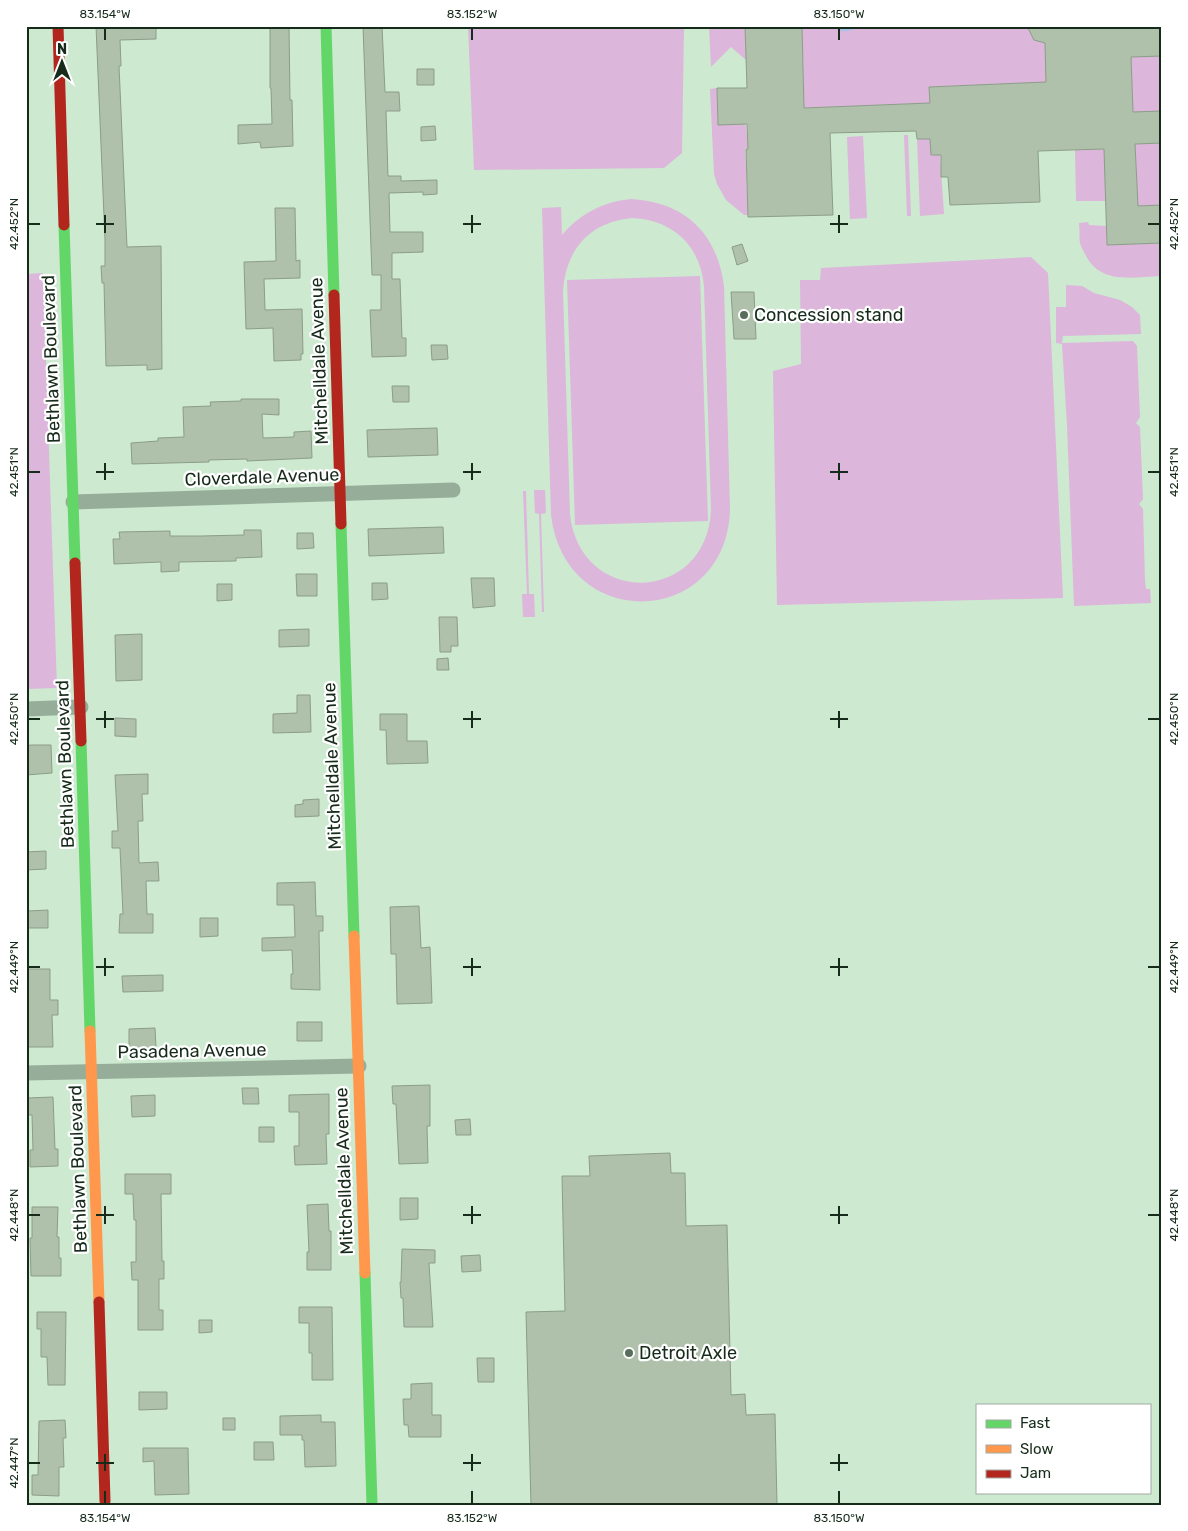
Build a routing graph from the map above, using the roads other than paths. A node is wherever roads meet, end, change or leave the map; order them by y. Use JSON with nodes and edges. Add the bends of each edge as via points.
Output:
{"nodes":[{"id":1,"x":58,"y":26,"type":"edge"},
{"id":2,"x":326,"y":26,"type":"edge"},
{"id":3,"x":453,"y":490,"type":"dead end"},
{"id":4,"x":341,"y":493,"type":"junction"},
{"id":5,"x":73,"y":502,"type":"junction"},
{"id":6,"x":80,"y":707,"type":"junction"},
{"id":7,"x":26,"y":709,"type":"edge"},
{"id":8,"x":359,"y":1066,"type":"junction"},
{"id":9,"x":92,"y":1072,"type":"junction"},
{"id":10,"x":26,"y":1073,"type":"edge"},
{"id":11,"x":105,"y":1501,"type":"dead end"},
{"id":12,"x":372,"y":1505,"type":"edge"}],
"edges":[{"from":1,"to":5,"type":"street","name":"Bethlawn Boulevard"},
{"from":2,"to":4,"type":"street","name":"Mitchelldale Avenue"},
{"from":3,"to":4,"type":"street","name":"Cloverdale Avenue"},
{"from":4,"to":5,"type":"street","name":"Cloverdale Avenue"},
{"from":4,"to":8,"type":"street","name":"Mitchelldale Avenue"},
{"from":5,"to":6,"type":"street","name":"Bethlawn Boulevard"},
{"from":6,"to":7,"type":"street"},
{"from":6,"to":9,"type":"street","name":"Bethlawn Boulevard"},
{"from":8,"to":9,"type":"street","name":"Pasadena Avenue"},
{"from":8,"to":12,"type":"street","name":"Mitchelldale Avenue"},
{"from":9,"to":10,"type":"street","name":"Pasadena Avenue"},
{"from":9,"to":11,"type":"street","name":"Bethlawn Boulevard"}]}
